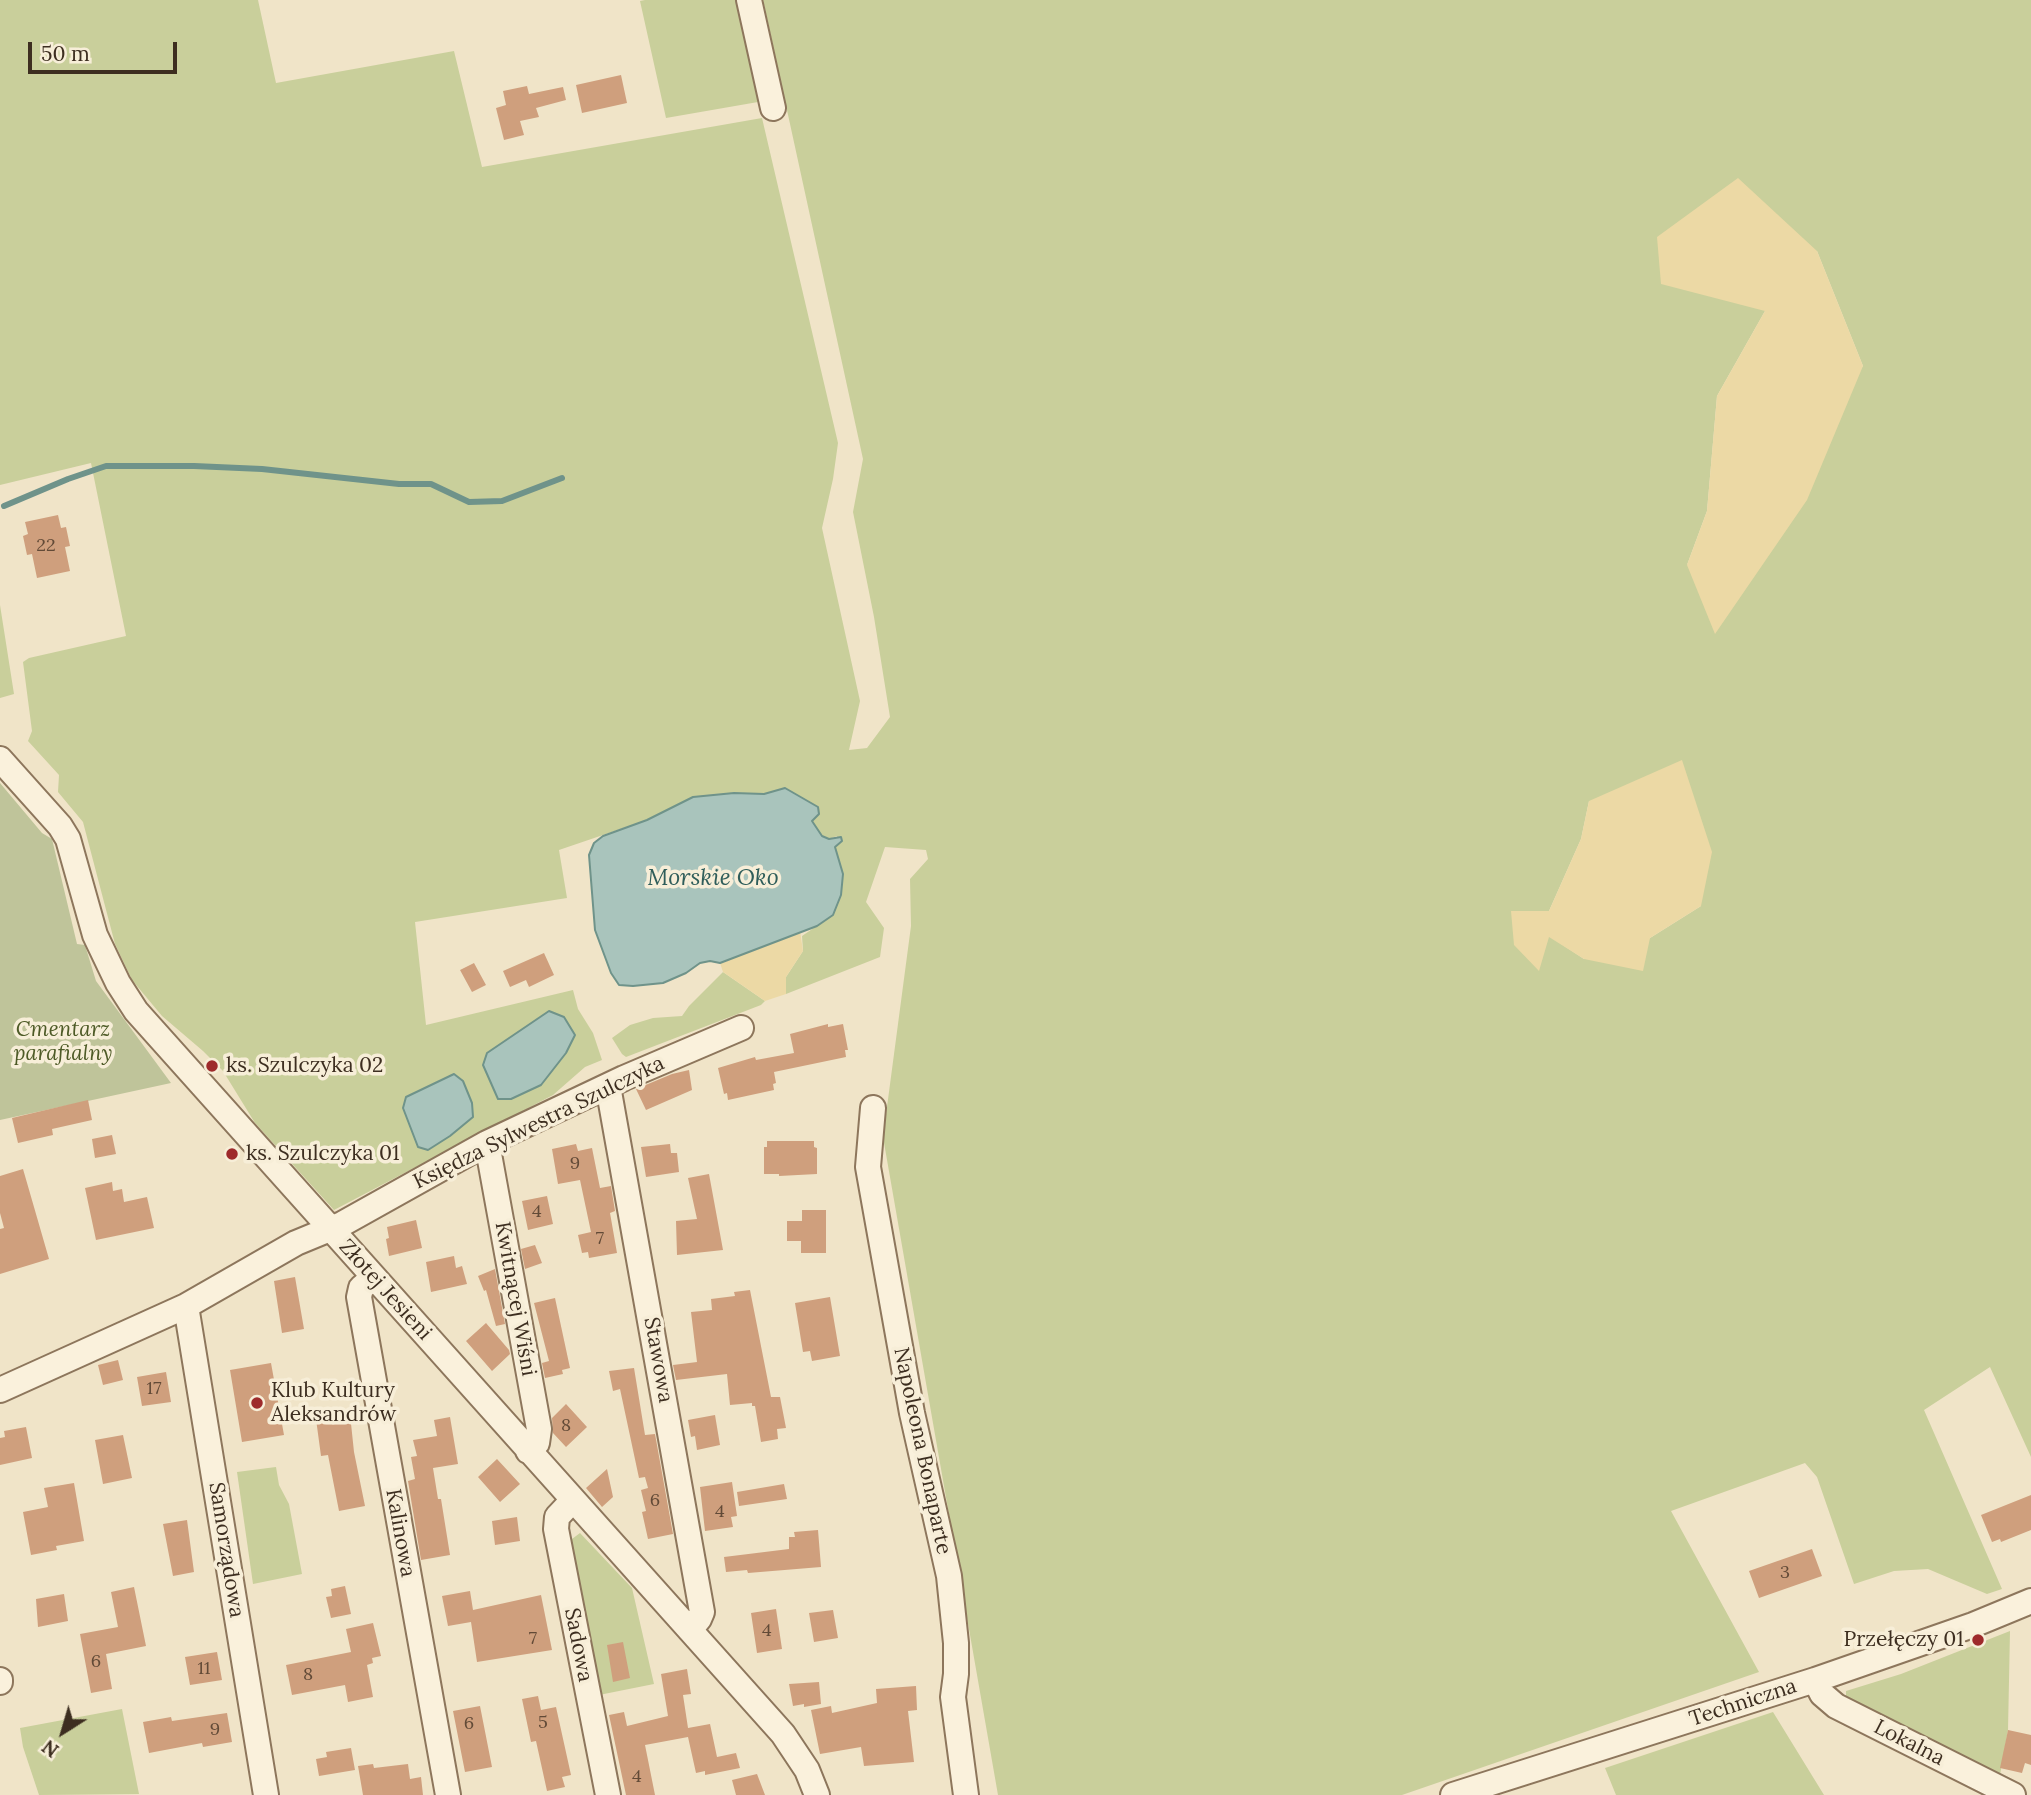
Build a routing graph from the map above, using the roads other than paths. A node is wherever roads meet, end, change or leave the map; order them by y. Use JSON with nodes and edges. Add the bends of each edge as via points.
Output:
{"nodes":[{"id":1,"x":749,"y":0,"type":"edge"},
{"id":2,"x":773,"y":107,"type":"dead end"},
{"id":3,"x":0,"y":759,"type":"edge"},
{"id":4,"x":741,"y":1028,"type":"dead end"},
{"id":5,"x":608,"y":1086,"type":"junction"},
{"id":6,"x":873,"y":1108,"type":"dead end"},
{"id":7,"x":487,"y":1143,"type":"junction"},
{"id":8,"x":331,"y":1229,"type":"junction"},
{"id":9,"x":374,"y":1278,"type":"junction"},
{"id":10,"x":186,"y":1306,"type":"junction"},
{"id":11,"x":0,"y":1390,"type":"edge"},
{"id":12,"x":528,"y":1451,"type":"junction"},
{"id":13,"x":573,"y":1500,"type":"junction"},
{"id":14,"x":2031,"y":1601,"type":"edge"},
{"id":15,"x":690,"y":1630,"type":"junction"},
{"id":16,"x":1815,"y":1680,"type":"junction"},
{"id":17,"x":265,"y":1795,"type":"edge"},
{"id":18,"x":448,"y":1795,"type":"edge"},
{"id":19,"x":608,"y":1795,"type":"edge"},
{"id":20,"x":817,"y":1795,"type":"edge"},
{"id":21,"x":966,"y":1795,"type":"edge"},
{"id":22,"x":1453,"y":1795,"type":"edge"},
{"id":23,"x":2013,"y":1795,"type":"edge"}],
"edges":[{"from":1,"to":2,"type":"street"},
{"from":3,"to":8,"type":"street","name":"Złotej Jesieni","via":[[68,839],[95,935],[136,1011]]},
{"from":4,"to":5,"type":"street","name":"Księdza Sylwestra Szulczyka"},
{"from":5,"to":7,"type":"street","name":"Księdza Sylwestra Szulczyka"},
{"from":5,"to":15,"type":"street","name":"Stawowa","via":[[702,1612]]},
{"from":6,"to":21,"type":"street","name":"Napoleona Bonaparte","via":[[868,1167],[912,1413],[949,1576],[956,1643],[953,1697]]},
{"from":7,"to":8,"type":"street","name":"Księdza Sylwestra Szulczyka"},
{"from":7,"to":12,"type":"street","name":"Kwitnącej Wiśni","via":[[538,1429],[537,1443]]},
{"from":8,"to":9,"type":"street","name":"Złotej Jesieni"},
{"from":8,"to":10,"type":"street","name":"Księdza Sylwestra Szulczyka","via":[[296,1243]]},
{"from":9,"to":12,"type":"street","name":"Złotej Jesieni"},
{"from":9,"to":18,"type":"street","name":"Kalinowa","via":[[361,1288],[359,1297]]},
{"from":10,"to":11,"type":"street","name":"Księdza Sylwestra Szulczyka"},
{"from":10,"to":17,"type":"street","name":"Samorządowa"},
{"from":12,"to":13,"type":"street","name":"Złotej Jesieni"},
{"from":13,"to":15,"type":"street","name":"Złotej Jesieni"},
{"from":13,"to":19,"type":"street","name":"Sadowa","via":[[557,1517],[555,1529]]},
{"from":14,"to":16,"type":"street","name":"Techniczna"},
{"from":15,"to":20,"type":"street","name":"Złotej Jesieni","via":[[783,1734]]},
{"from":16,"to":22,"type":"street","name":"Techniczna"},
{"from":16,"to":23,"type":"street","name":"Lokalna","via":[[1836,1706]]}]}
